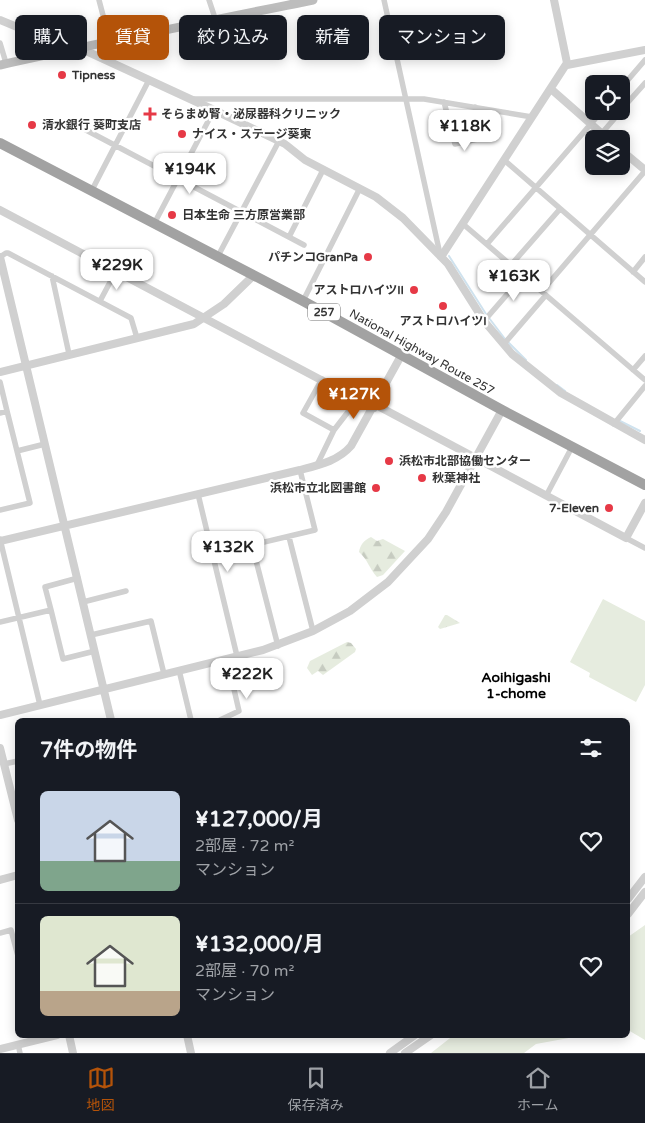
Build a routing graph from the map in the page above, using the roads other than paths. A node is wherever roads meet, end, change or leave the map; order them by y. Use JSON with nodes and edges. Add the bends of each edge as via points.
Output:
{"nodes":[{"id":1,"x":99,"y":0,"type":"edge"},
{"id":2,"x":209,"y":0,"type":"edge"},
{"id":3,"x":313,"y":0,"type":"edge"},
{"id":4,"x":384,"y":0,"type":"edge"},
{"id":5,"x":554,"y":0,"type":"edge"},
{"id":6,"x":285,"y":3,"type":"edge"},
{"id":7,"x":103,"y":15,"type":"edge"},
{"id":8,"x":214,"y":15,"type":"edge"},
{"id":9,"x":236,"y":15,"type":"edge"},
{"id":10,"x":0,"y":20,"type":"edge"},
{"id":11,"x":15,"y":26,"type":"edge"},
{"id":12,"x":0,"y":43,"type":"edge"},
{"id":13,"x":87,"y":51,"type":"edge"},
{"id":14,"x":644,"y":54,"type":"edge"},
{"id":15,"x":20,"y":60,"type":"edge"},
{"id":16,"x":3,"y":64,"type":"edge"},
{"id":17,"x":567,"y":65,"type":"junction"},
{"id":18,"x":630,"y":75,"type":"edge"},
{"id":19,"x":149,"y":80,"type":"junction"},
{"id":20,"x":645,"y":83,"type":"edge"},
{"id":21,"x":551,"y":89,"type":"junction"},
{"id":22,"x":192,"y":99,"type":"junction"},
{"id":23,"x":406,"y":100,"type":"junction"},
{"id":24,"x":630,"y":100,"type":"edge"},
{"id":25,"x":444,"y":102,"type":"junction"},
{"id":26,"x":475,"y":107,"type":"junction"},
{"id":27,"x":214,"y":110,"type":"junction"},
{"id":28,"x":532,"y":118,"type":"junction"},
{"id":29,"x":594,"y":120,"type":"edge"},
{"id":30,"x":613,"y":120,"type":"edge"},
{"id":31,"x":591,"y":124,"type":"junction"},
{"id":32,"x":84,"y":128,"type":"dead end"},
{"id":33,"x":598,"y":130,"type":"edge"},
{"id":34,"x":605,"y":130,"type":"edge"},
{"id":35,"x":278,"y":141,"type":"junction"},
{"id":36,"x":0,"y":143,"type":"edge"},
{"id":37,"x":116,"y":145,"type":"junction"},
{"id":38,"x":630,"y":158,"type":"edge"},
{"id":39,"x":504,"y":160,"type":"junction"},
{"id":40,"x":323,"y":170,"type":"junction"},
{"id":41,"x":645,"y":170,"type":"edge"},
{"id":42,"x":179,"y":178,"type":"junction"},
{"id":43,"x":360,"y":188,"type":"junction"},
{"id":44,"x":536,"y":188,"type":"junction"},
{"id":45,"x":92,"y":190,"type":"junction"},
{"id":46,"x":560,"y":209,"type":"junction"},
{"id":47,"x":0,"y":210,"type":"edge"},
{"id":48,"x":241,"y":211,"type":"junction"},
{"id":49,"x":155,"y":222,"type":"junction"},
{"id":50,"x":463,"y":224,"type":"junction"},
{"id":51,"x":590,"y":235,"type":"junction"},
{"id":52,"x":289,"y":237,"type":"junction"},
{"id":53,"x":487,"y":244,"type":"junction"},
{"id":54,"x":304,"y":245,"type":"dead end"},
{"id":55,"x":218,"y":256,"type":"junction"},
{"id":56,"x":0,"y":257,"type":"edge"},
{"id":57,"x":441,"y":257,"type":"junction"},
{"id":58,"x":645,"y":257,"type":"edge"},
{"id":59,"x":511,"y":265,"type":"junction"},
{"id":60,"x":116,"y":271,"type":"junction"},
{"id":61,"x":632,"y":272,"type":"junction"},
{"id":62,"x":254,"y":275,"type":"junction"},
{"id":63,"x":52,"y":276,"type":"junction"},
{"id":64,"x":523,"y":276,"type":"junction"},
{"id":65,"x":645,"y":282,"type":"edge"},
{"id":66,"x":544,"y":293,"type":"junction"},
{"id":67,"x":100,"y":301,"type":"junction"},
{"id":68,"x":303,"y":301,"type":"junction"},
{"id":69,"x":205,"y":318,"type":"junction"},
{"id":70,"x":487,"y":318,"type":"junction"},
{"id":71,"x":136,"y":338,"type":"junction"},
{"id":72,"x":506,"y":342,"type":"junction"},
{"id":73,"x":69,"y":354,"type":"junction"},
{"id":74,"x":402,"y":354,"type":"junction"},
{"id":75,"x":645,"y":356,"type":"edge"},
{"id":76,"x":27,"y":365,"type":"junction"},
{"id":77,"x":633,"y":370,"type":"junction"},
{"id":78,"x":0,"y":372,"type":"edge"},
{"id":79,"x":322,"y":379,"type":"junction"},
{"id":80,"x":645,"y":380,"type":"edge"},
{"id":81,"x":0,"y":382,"type":"edge"},
{"id":82,"x":645,"y":386,"type":"edge"},
{"id":83,"x":358,"y":399,"type":"junction"},
{"id":84,"x":375,"y":406,"type":"junction"},
{"id":85,"x":502,"y":410,"type":"junction"},
{"id":86,"x":7,"y":411,"type":"junction"},
{"id":87,"x":0,"y":412,"type":"edge"},
{"id":88,"x":616,"y":421,"type":"junction"},
{"id":89,"x":334,"y":430,"type":"junction"},
{"id":90,"x":645,"y":440,"type":"edge"},
{"id":91,"x":45,"y":444,"type":"junction"},
{"id":92,"x":572,"y":447,"type":"junction"},
{"id":93,"x":18,"y":451,"type":"junction"},
{"id":94,"x":477,"y":459,"type":"junction"},
{"id":95,"x":317,"y":465,"type":"junction"},
{"id":96,"x":300,"y":470,"type":"junction"},
{"id":97,"x":645,"y":485,"type":"edge"},
{"id":98,"x":198,"y":494,"type":"junction"},
{"id":99,"x":546,"y":496,"type":"junction"},
{"id":100,"x":645,"y":503,"type":"edge"},
{"id":101,"x":0,"y":510,"type":"edge"},
{"id":102,"x":65,"y":526,"type":"junction"},
{"id":103,"x":288,"y":536,"type":"junction"},
{"id":104,"x":626,"y":538,"type":"junction"},
{"id":105,"x":0,"y":540,"type":"edge"},
{"id":106,"x":252,"y":545,"type":"junction"},
{"id":107,"x":645,"y":548,"type":"edge"},
{"id":108,"x":214,"y":554,"type":"junction"},
{"id":109,"x":78,"y":578,"type":"junction"},
{"id":110,"x":126,"y":591,"type":"dead end"},
{"id":111,"x":83,"y":602,"type":"junction"},
{"id":112,"x":51,"y":610,"type":"junction"},
{"id":113,"x":19,"y":617,"type":"junction"},
{"id":114,"x":0,"y":622,"type":"edge"},
{"id":115,"x":313,"y":631,"type":"junction"},
{"id":116,"x":91,"y":635,"type":"junction"},
{"id":117,"x":278,"y":646,"type":"junction"},
{"id":118,"x":95,"y":651,"type":"junction"},
{"id":119,"x":237,"y":656,"type":"junction"},
{"id":120,"x":227,"y":659,"type":"junction"},
{"id":121,"x":179,"y":670,"type":"junction"},
{"id":122,"x":164,"y":674,"type":"junction"},
{"id":123,"x":104,"y":690,"type":"junction"},
{"id":124,"x":40,"y":705,"type":"junction"},
{"id":125,"x":0,"y":715,"type":"edge"},
{"id":126,"x":111,"y":718,"type":"edge"},
{"id":127,"x":191,"y":718,"type":"edge"},
{"id":128,"x":224,"y":718,"type":"edge"},
{"id":129,"x":0,"y":748,"type":"edge"},
{"id":130,"x":15,"y":761,"type":"edge"},
{"id":131,"x":4,"y":764,"type":"junction"},
{"id":132,"x":15,"y":808,"type":"edge"},
{"id":133,"x":15,"y":877,"type":"edge"},
{"id":134,"x":645,"y":877,"type":"edge"},
{"id":135,"x":0,"y":880,"type":"edge"},
{"id":136,"x":645,"y":892,"type":"edge"},
{"id":137,"x":630,"y":896,"type":"edge"},
{"id":138,"x":630,"y":911,"type":"edge"},
{"id":139,"x":0,"y":933,"type":"edge"},
{"id":140,"x":15,"y":945,"type":"edge"},
{"id":141,"x":36,"y":1038,"type":"edge"},
{"id":142,"x":70,"y":1038,"type":"edge"},
{"id":143,"x":188,"y":1038,"type":"edge"},
{"id":144,"x":412,"y":1038,"type":"edge"},
{"id":145,"x":427,"y":1038,"type":"edge"},
{"id":146,"x":18,"y":1044,"type":"junction"},
{"id":147,"x":0,"y":1049,"type":"edge"},
{"id":148,"x":20,"y":1053,"type":"edge"},
{"id":149,"x":73,"y":1053,"type":"edge"},
{"id":150,"x":191,"y":1053,"type":"edge"},
{"id":151,"x":390,"y":1053,"type":"edge"},
{"id":152,"x":405,"y":1053,"type":"edge"}],
"edges":[{"from":1,"to":7,"type":"street"},
{"from":2,"to":8,"type":"street"},
{"from":3,"to":6,"type":"main road"},
{"from":4,"to":23,"type":"street"},
{"from":5,"to":17,"type":"street"},
{"from":6,"to":9,"type":"main road"},
{"from":10,"to":11,"type":"street"},
{"from":12,"to":16,"type":"street"},
{"from":13,"to":19,"type":"street"},
{"from":14,"to":17,"type":"street"},
{"from":14,"to":18,"type":"street"},
{"from":15,"to":16,"type":"main road"},
{"from":17,"to":21,"type":"street"},
{"from":19,"to":22,"type":"street"},
{"from":19,"to":37,"type":"street"},
{"from":20,"to":24,"type":"street"},
{"from":21,"to":28,"type":"street"},
{"from":21,"to":31,"type":"street"},
{"from":22,"to":23,"type":"street"},
{"from":22,"to":27,"type":"street"},
{"from":23,"to":25,"type":"street"},
{"from":23,"to":57,"type":"street"},
{"from":25,"to":26,"type":"street"},
{"from":25,"to":26,"type":"street","via":[[455,144],[482,138]]},
{"from":26,"to":28,"type":"street"},
{"from":27,"to":35,"type":"street"},
{"from":27,"to":42,"type":"street"},
{"from":28,"to":39,"type":"street"},
{"from":29,"to":31,"type":"street"},
{"from":30,"to":34,"type":"street"},
{"from":31,"to":33,"type":"street"},
{"from":31,"to":44,"type":"street"},
{"from":32,"to":37,"type":"street"},
{"from":35,"to":40,"type":"street"},
{"from":35,"to":48,"type":"street"},
{"from":36,"to":45,"type":"highway","name":"National Highway Route 257","number":"257"},
{"from":37,"to":42,"type":"street"},
{"from":37,"to":45,"type":"street"},
{"from":38,"to":41,"type":"street"},
{"from":39,"to":44,"type":"street"},
{"from":39,"to":50,"type":"street"},
{"from":40,"to":43,"type":"street"},
{"from":40,"to":52,"type":"street"},
{"from":41,"to":51,"type":"street"},
{"from":42,"to":48,"type":"street"},
{"from":42,"to":49,"type":"street"},
{"from":43,"to":57,"type":"street","via":[[403,218]]},
{"from":43,"to":68,"type":"street"},
{"from":44,"to":46,"type":"street"},
{"from":44,"to":53,"type":"street"},
{"from":45,"to":49,"type":"highway","name":"National Highway Route 257","number":"257"},
{"from":46,"to":51,"type":"street"},
{"from":46,"to":59,"type":"street"},
{"from":47,"to":60,"type":"street"},
{"from":48,"to":52,"type":"street"},
{"from":48,"to":55,"type":"street"},
{"from":49,"to":55,"type":"highway","name":"National Highway Route 257","number":"257"},
{"from":50,"to":53,"type":"street"},
{"from":50,"to":57,"type":"street"},
{"from":51,"to":61,"type":"street"},
{"from":51,"to":66,"type":"street"},
{"from":52,"to":54,"type":"street"},
{"from":53,"to":59,"type":"street"},
{"from":55,"to":62,"type":"highway","name":"National Highway Route 257","number":"257"},
{"from":56,"to":63,"type":"street","via":[[8,254]]},
{"from":56,"to":76,"type":"street"},
{"from":57,"to":70,"type":"street"},
{"from":58,"to":61,"type":"street"},
{"from":59,"to":64,"type":"street"},
{"from":60,"to":67,"type":"street"},
{"from":60,"to":69,"type":"street"},
{"from":61,"to":65,"type":"street"},
{"from":62,"to":68,"type":"highway","name":"National Highway Route 257","number":"257"},
{"from":62,"to":69,"type":"street","via":[[249,283]]},
{"from":63,"to":67,"type":"street"},
{"from":63,"to":73,"type":"street"},
{"from":64,"to":66,"type":"street"},
{"from":64,"to":70,"type":"street"},
{"from":66,"to":72,"type":"street"},
{"from":66,"to":77,"type":"street"},
{"from":67,"to":71,"type":"street","via":[[131,318]]},
{"from":68,"to":74,"type":"highway","name":"National Highway Route 257","number":"257"},
{"from":69,"to":71,"type":"street","via":[[194,324]]},
{"from":69,"to":79,"type":"street"},
{"from":70,"to":72,"type":"street"},
{"from":71,"to":73,"type":"street"},
{"from":72,"to":88,"type":"street","via":[[536,374],[561,393]]},
{"from":73,"to":76,"type":"street"},
{"from":74,"to":84,"type":"street"},
{"from":74,"to":85,"type":"highway","name":"National Highway Route 257","number":"257"},
{"from":75,"to":77,"type":"street"},
{"from":76,"to":78,"type":"street"},
{"from":76,"to":91,"type":"street"},
{"from":77,"to":80,"type":"street"},
{"from":79,"to":83,"type":"street"},
{"from":79,"to":89,"type":"street","via":[[303,413]]},
{"from":81,"to":86,"type":"street"},
{"from":82,"to":88,"type":"street"},
{"from":83,"to":84,"type":"street"},
{"from":83,"to":89,"type":"street"},
{"from":84,"to":94,"type":"street"},
{"from":84,"to":95,"type":"street","via":[[343,455]]},
{"from":85,"to":92,"type":"highway","name":"National Highway Route 257","number":"257"},
{"from":85,"to":94,"type":"street"},
{"from":86,"to":87,"type":"street"},
{"from":86,"to":93,"type":"street"},
{"from":88,"to":90,"type":"street"},
{"from":89,"to":95,"type":"street"},
{"from":91,"to":93,"type":"street"},
{"from":91,"to":102,"type":"street"},
{"from":92,"to":97,"type":"highway","name":"National Highway Route 257","number":"257"},
{"from":92,"to":99,"type":"street"},
{"from":93,"to":101,"type":"street","via":[[30,503]]},
{"from":94,"to":99,"type":"street"},
{"from":94,"to":115,"type":"street","via":[[428,539],[407,564],[370,596]]},
{"from":95,"to":96,"type":"street"},
{"from":96,"to":98,"type":"street"},
{"from":96,"to":103,"type":"street","via":[[315,530]]},
{"from":98,"to":102,"type":"street"},
{"from":98,"to":108,"type":"street"},
{"from":99,"to":104,"type":"street"},
{"from":100,"to":104,"type":"street"},
{"from":102,"to":105,"type":"street"},
{"from":102,"to":109,"type":"street"},
{"from":103,"to":106,"type":"street"},
{"from":103,"to":115,"type":"street"},
{"from":104,"to":107,"type":"street"},
{"from":105,"to":113,"type":"street"},
{"from":106,"to":108,"type":"street"},
{"from":106,"to":117,"type":"street"},
{"from":108,"to":119,"type":"street"},
{"from":109,"to":111,"type":"street"},
{"from":109,"to":112,"type":"street","via":[[45,587]]},
{"from":110,"to":111,"type":"street"},
{"from":111,"to":116,"type":"street"},
{"from":112,"to":113,"type":"street"},
{"from":112,"to":118,"type":"street","via":[[63,659]]},
{"from":113,"to":114,"type":"street"},
{"from":113,"to":124,"type":"street"},
{"from":115,"to":117,"type":"street"},
{"from":116,"to":118,"type":"street"},
{"from":116,"to":122,"type":"street","via":[[151,620]]},
{"from":117,"to":119,"type":"street"},
{"from":118,"to":123,"type":"street"},
{"from":119,"to":120,"type":"street"},
{"from":120,"to":121,"type":"street"},
{"from":120,"to":128,"type":"street","via":[[239,711]]},
{"from":121,"to":122,"type":"street"},
{"from":121,"to":127,"type":"street"},
{"from":122,"to":123,"type":"street"},
{"from":123,"to":124,"type":"street"},
{"from":123,"to":126,"type":"street"},
{"from":124,"to":125,"type":"street"},
{"from":129,"to":131,"type":"street"},
{"from":130,"to":131,"type":"street"},
{"from":131,"to":132,"type":"street"},
{"from":133,"to":135,"type":"street"},
{"from":134,"to":137,"type":"street"},
{"from":136,"to":138,"type":"street"},
{"from":139,"to":140,"type":"street","via":[[11,930]]},
{"from":141,"to":146,"type":"street"},
{"from":142,"to":149,"type":"street"},
{"from":143,"to":150,"type":"street"},
{"from":144,"to":151,"type":"street"},
{"from":145,"to":152,"type":"street"},
{"from":146,"to":147,"type":"street"},
{"from":146,"to":148,"type":"street"}]}
